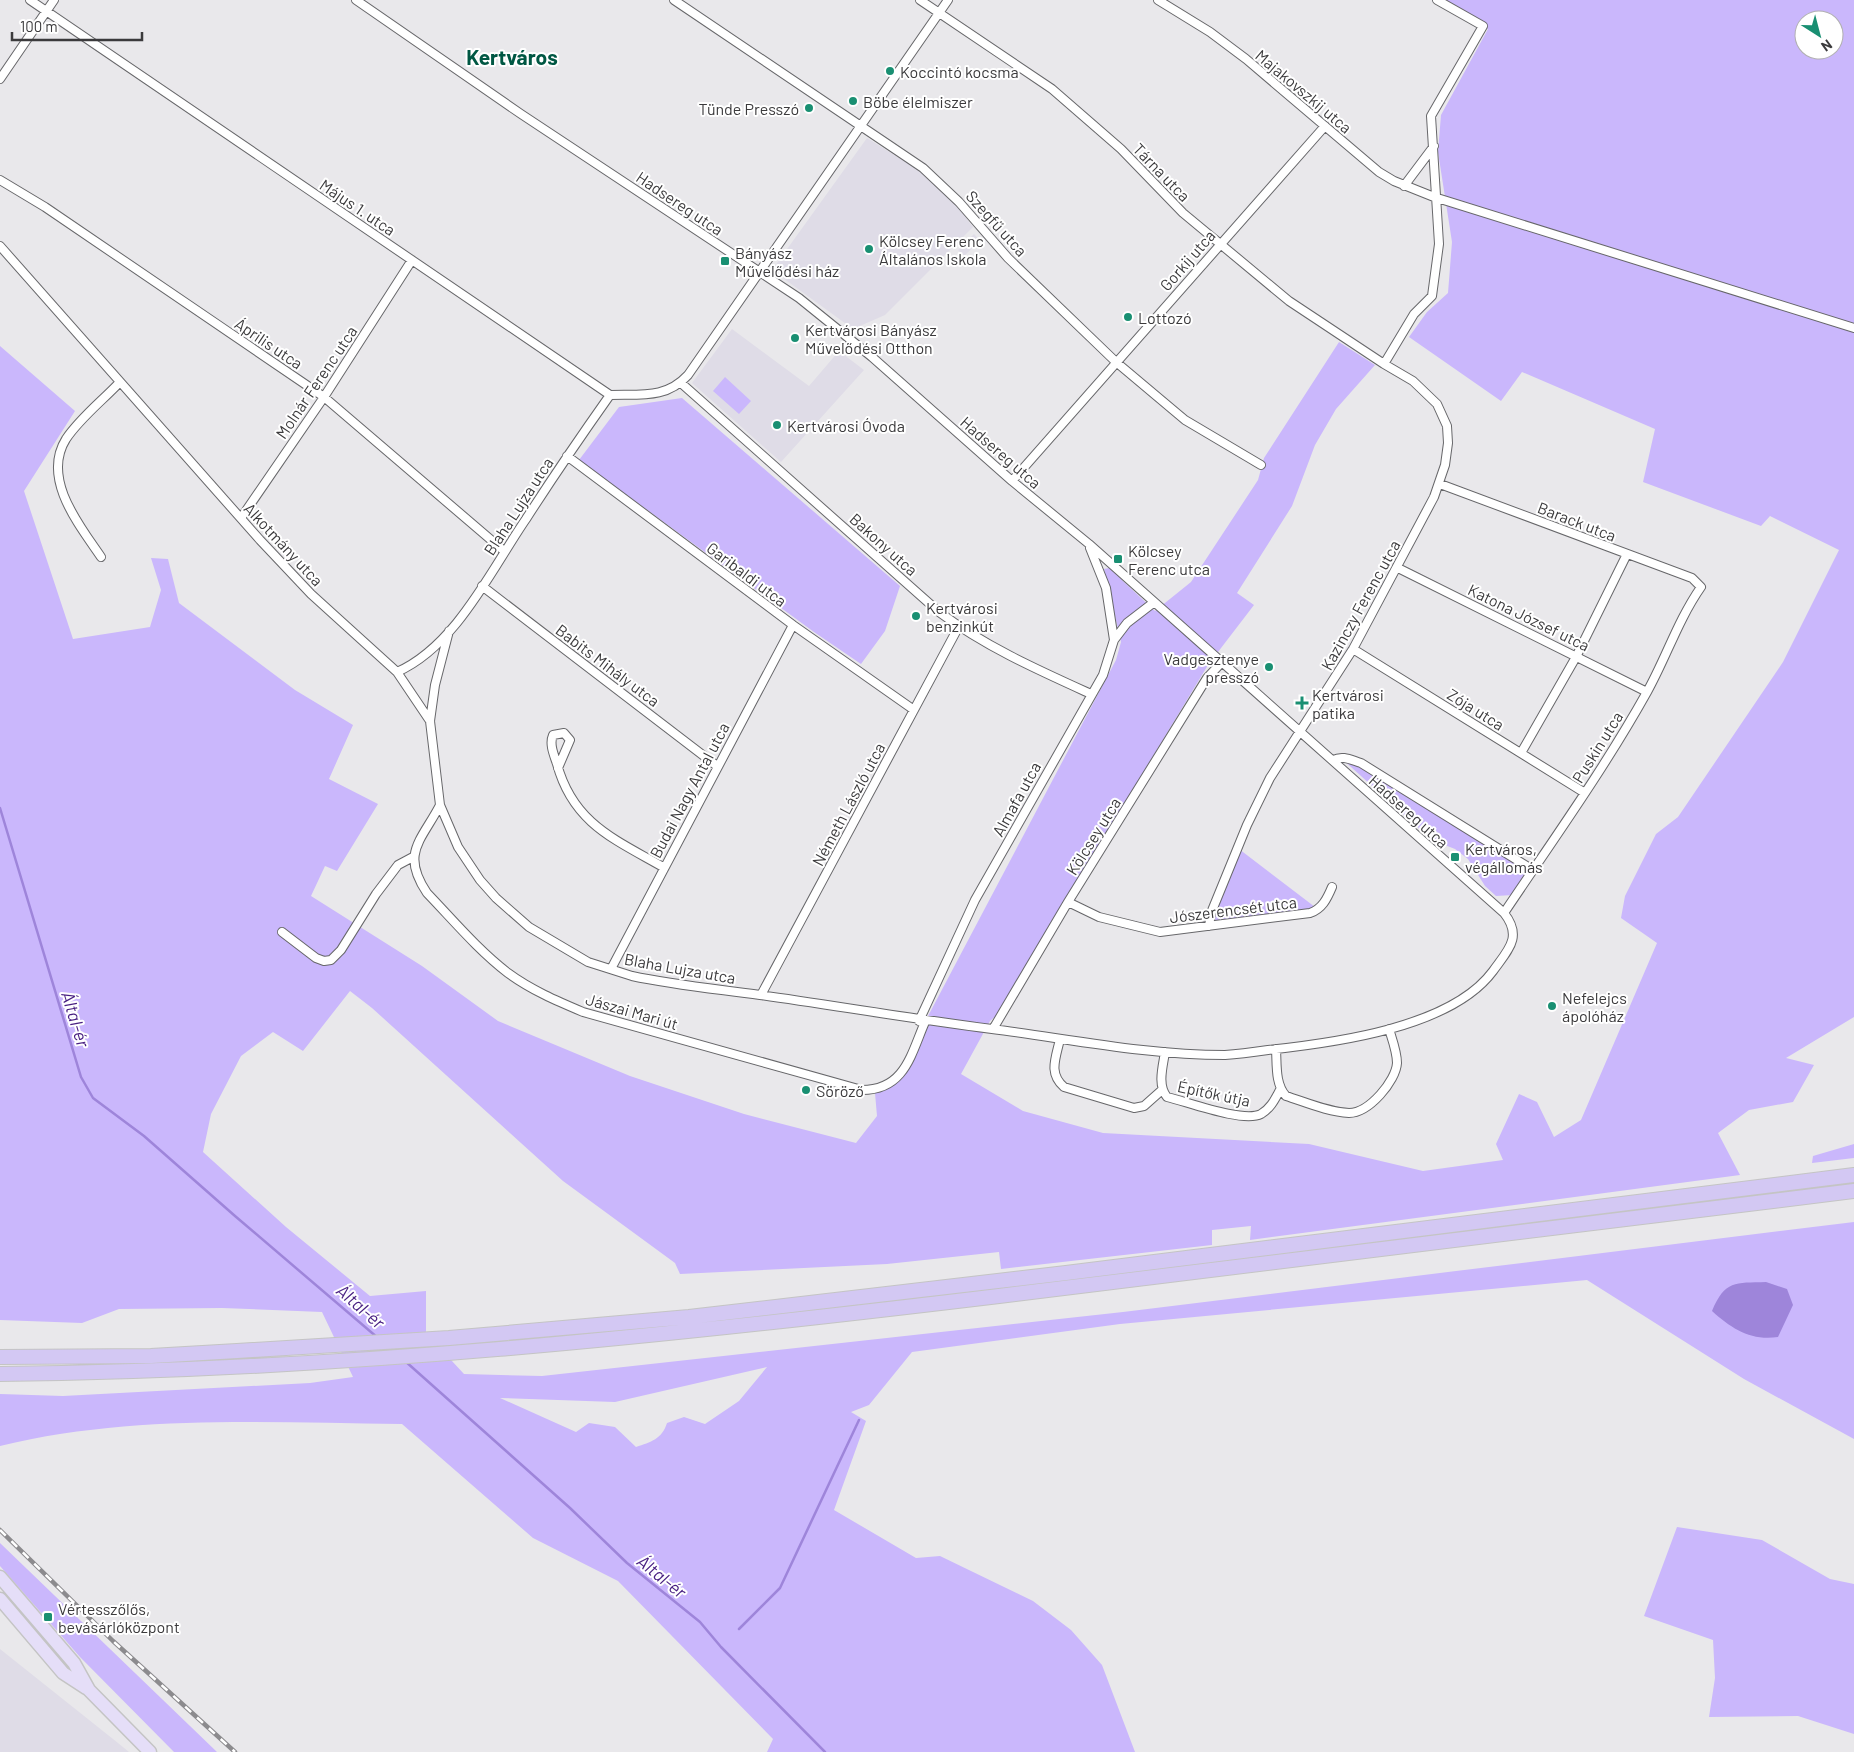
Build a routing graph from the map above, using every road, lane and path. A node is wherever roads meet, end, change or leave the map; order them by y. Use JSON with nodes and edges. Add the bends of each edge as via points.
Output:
{"nodes":[{"id":1,"x":30,"y":0,"type":"edge"},
{"id":2,"x":54,"y":0,"type":"edge"},
{"id":3,"x":356,"y":0,"type":"edge"},
{"id":4,"x":674,"y":0,"type":"edge"},
{"id":5,"x":920,"y":0,"type":"edge"},
{"id":6,"x":948,"y":0,"type":"edge"},
{"id":7,"x":1158,"y":0,"type":"edge"},
{"id":8,"x":1437,"y":0,"type":"edge"},
{"id":9,"x":46,"y":11,"type":"junction"},
{"id":10,"x":939,"y":13,"type":"junction"},
{"id":11,"x":0,"y":79,"type":"edge"},
{"id":12,"x":861,"y":126,"type":"junction"},
{"id":13,"x":1325,"y":126,"type":"junction"},
{"id":14,"x":1434,"y":146,"type":"junction"},
{"id":15,"x":0,"y":180,"type":"edge"},
{"id":16,"x":1404,"y":186,"type":"junction"},
{"id":17,"x":1434,"y":197,"type":"junction"},
{"id":18,"x":1219,"y":244,"type":"junction"},
{"id":19,"x":0,"y":246,"type":"edge"},
{"id":20,"x":412,"y":260,"type":"junction"},
{"id":21,"x":760,"y":273,"type":"junction"},
{"id":22,"x":1854,"y":328,"type":"edge"},
{"id":23,"x":1116,"y":362,"type":"junction"},
{"id":24,"x":1384,"y":364,"type":"junction"},
{"id":25,"x":119,"y":383,"type":"junction"},
{"id":26,"x":681,"y":383,"type":"junction"},
{"id":27,"x":610,"y":396,"type":"junction"},
{"id":28,"x":324,"y":397,"type":"junction"},
{"id":29,"x":567,"y":456,"type":"junction"},
{"id":30,"x":1260,"y":465,"type":"dead end"},
{"id":31,"x":1012,"y":481,"type":"junction"},
{"id":32,"x":1440,"y":484,"type":"junction"},
{"id":33,"x":240,"y":518,"type":"junction"},
{"id":34,"x":1088,"y":544,"type":"junction"},
{"id":35,"x":504,"y":551,"type":"junction"},
{"id":36,"x":1627,"y":554,"type":"junction"},
{"id":37,"x":101,"y":557,"type":"dead end"},
{"id":38,"x":1398,"y":568,"type":"junction"},
{"id":39,"x":482,"y":586,"type":"junction"},
{"id":40,"x":1701,"y":588,"type":"joint"},
{"id":41,"x":1153,"y":603,"type":"junction"},
{"id":42,"x":793,"y":625,"type":"junction"},
{"id":43,"x":959,"y":626,"type":"junction"},
{"id":44,"x":449,"y":631,"type":"junction"},
{"id":45,"x":1114,"y":640,"type":"junction"},
{"id":46,"x":1353,"y":649,"type":"junction"},
{"id":47,"x":1576,"y":656,"type":"junction"},
{"id":48,"x":1222,"y":662,"type":"junction"},
{"id":49,"x":397,"y":672,"type":"junction"},
{"id":50,"x":1647,"y":692,"type":"junction"},
{"id":51,"x":1090,"y":694,"type":"junction"},
{"id":52,"x":914,"y":710,"type":"junction"},
{"id":53,"x":430,"y":721,"type":"junction"},
{"id":54,"x":1300,"y":733,"type":"junction"},
{"id":55,"x":1521,"y":753,"type":"junction"},
{"id":56,"x":1333,"y":760,"type":"junction"},
{"id":57,"x":718,"y":766,"type":"junction"},
{"id":58,"x":558,"y":768,"type":"dead end"},
{"id":59,"x":1584,"y":793,"type":"junction"},
{"id":60,"x":440,"y":805,"type":"junction"},
{"id":61,"x":413,"y":857,"type":"junction"},
{"id":62,"x":663,"y":867,"type":"junction"},
{"id":63,"x":1533,"y":870,"type":"junction"},
{"id":64,"x":1332,"y":888,"type":"dead end"},
{"id":65,"x":1068,"y":902,"type":"junction"},
{"id":66,"x":1504,"y":913,"type":"junction"},
{"id":67,"x":1512,"y":922,"type":"joint"},
{"id":68,"x":1209,"y":926,"type":"junction"},
{"id":69,"x":282,"y":932,"type":"dead end"},
{"id":70,"x":610,"y":969,"type":"junction"},
{"id":71,"x":761,"y":995,"type":"junction"},
{"id":72,"x":922,"y":1021,"type":"junction"},
{"id":73,"x":994,"y":1029,"type":"junction"},
{"id":74,"x":1390,"y":1029,"type":"junction"},
{"id":75,"x":1060,"y":1040,"type":"junction"},
{"id":76,"x":1276,"y":1049,"type":"junction"},
{"id":77,"x":1165,"y":1052,"type":"junction"},
{"id":78,"x":1162,"y":1090,"type":"junction"},
{"id":79,"x":1280,"y":1090,"type":"junction"},
{"id":80,"x":1854,"y":1175,"type":"edge"},
{"id":81,"x":1854,"y":1191,"type":"edge"},
{"id":82,"x":0,"y":1357,"type":"edge"},
{"id":83,"x":0,"y":1374,"type":"edge"},
{"id":84,"x":0,"y":1577,"type":"edge"},
{"id":85,"x":0,"y":1599,"type":"edge"},
{"id":86,"x":89,"y":1690,"type":"junction"},
{"id":87,"x":150,"y":1752,"type":"edge"}],
"edges":[{"from":1,"to":9,"type":"street","name":"Május 1. utca"},
{"from":2,"to":9,"type":"street"},
{"from":3,"to":21,"type":"street","name":"Hadsereg utca"},
{"from":4,"to":12,"type":"street","name":"Szegfű utca"},
{"from":5,"to":10,"type":"street","name":"Tárna utca"},
{"from":6,"to":10,"type":"street"},
{"from":7,"to":13,"type":"street","name":"Majakovszkij utca","via":[[1246,59]]},
{"from":8,"to":14,"type":"street","via":[[1483,26],[1430,116]]},
{"from":9,"to":11,"type":"street"},
{"from":9,"to":20,"type":"street","name":"Május 1. utca"},
{"from":10,"to":12,"type":"street"},
{"from":10,"to":18,"type":"street","name":"Tárna utca","via":[[1052,89],[1121,149],[1183,213]]},
{"from":12,"to":21,"type":"street"},
{"from":12,"to":23,"type":"street","name":"Szegfű utca","via":[[923,168],[960,202],[1008,258]]},
{"from":13,"to":16,"type":"street","name":"Majakovszkij utca","via":[[1379,172]]},
{"from":13,"to":18,"type":"street","name":"Gorkij utca"},
{"from":14,"to":16,"type":"street"},
{"from":14,"to":17,"type":"street"},
{"from":15,"to":28,"type":"street","name":"Április utca","via":[[45,207]]},
{"from":16,"to":17,"type":"street","name":"Majakovszkij utca"},
{"from":17,"to":22,"type":"street","name":"Majakovszkij utca"},
{"from":17,"to":24,"type":"street","via":[[1439,244],[1432,296],[1414,314]]},
{"from":18,"to":23,"type":"street","name":"Gorkij utca"},
{"from":18,"to":24,"type":"street","name":"Tárna utca","via":[[1290,301]]},
{"from":19,"to":25,"type":"street","name":"Alkotmány utca"},
{"from":20,"to":27,"type":"street","name":"Május 1. utca"},
{"from":20,"to":28,"type":"street","name":"Molnár Ferenc utca"},
{"from":21,"to":26,"type":"street"},
{"from":21,"to":31,"type":"street","name":"Hadsereg utca","via":[[798,298],[872,357]]},
{"from":23,"to":30,"type":"street","name":"Szegfű utca","via":[[1185,420]]},
{"from":23,"to":31,"type":"street","name":"Gorkij utca"},
{"from":24,"to":32,"type":"street","name":"Kazinczy Ferenc utca","via":[[1413,381],[1438,404],[1447,426],[1448,443]]},
{"from":25,"to":33,"type":"street","name":"Alkotmány utca"},
{"from":25,"to":37,"type":"street","via":[[66,439],[60,460],[65,500]]},
{"from":26,"to":27,"type":"street","via":[[665,392]]},
{"from":26,"to":43,"type":"street","name":"Bakony utca","via":[[939,612]]},
{"from":27,"to":29,"type":"street","name":"Blaha Lujza utca"},
{"from":28,"to":33,"type":"street","name":"Molnár Ferenc utca"},
{"from":28,"to":35,"type":"street","name":"Április utca"},
{"from":29,"to":35,"type":"street","name":"Blaha Lujza utca"},
{"from":29,"to":42,"type":"street","name":"Garibaldi utca"},
{"from":31,"to":34,"type":"street","name":"Hadsereg utca"},
{"from":32,"to":36,"type":"street","name":"Barack utca"},
{"from":32,"to":38,"type":"street","name":"Kazinczy Ferenc utca"},
{"from":33,"to":49,"type":"street","name":"Alkotmány utca","via":[[311,594]]},
{"from":34,"to":41,"type":"street","name":"Hadsereg utca"},
{"from":34,"to":45,"type":"street","name":"Hadsereg utca","via":[[1106,588]]},
{"from":35,"to":39,"type":"street","name":"Blaha Lujza utca"},
{"from":36,"to":40,"type":"street","name":"Barack utca","via":[[1692,578]]},
{"from":36,"to":47,"type":"street"},
{"from":38,"to":46,"type":"street","name":"Kazinczy Ferenc utca"},
{"from":38,"to":47,"type":"street","name":"Katona József utca"},
{"from":39,"to":44,"type":"street","name":"Blaha Lujza utca"},
{"from":39,"to":57,"type":"street","name":"Babits Mihály utca"},
{"from":40,"to":50,"type":"street","name":"Puskin utca","via":[[1689,605]]},
{"from":41,"to":45,"type":"street","name":"Almafa utca","via":[[1128,623]]},
{"from":41,"to":48,"type":"street","name":"Hadsereg utca"},
{"from":42,"to":52,"type":"street","name":"Garibaldi utca"},
{"from":42,"to":57,"type":"street","name":"Budai Nagy Antal utca"},
{"from":43,"to":51,"type":"street","name":"Bakony utca","via":[[1019,661]]},
{"from":43,"to":52,"type":"street","name":"Németh László utca"},
{"from":44,"to":49,"type":"street","name":"Blaha Lujza utca","via":[[424,656]]},
{"from":44,"to":53,"type":"street","name":"Blaha Lujza utca","via":[[435,685]]},
{"from":45,"to":51,"type":"street","name":"Almafa utca","via":[[1103,675]]},
{"from":46,"to":54,"type":"street","name":"Kazinczy Ferenc utca"},
{"from":46,"to":55,"type":"street","name":"Zója utca"},
{"from":47,"to":50,"type":"street","name":"Katona József utca"},
{"from":47,"to":55,"type":"street"},
{"from":48,"to":54,"type":"street","name":"Hadsereg utca"},
{"from":48,"to":65,"type":"street","name":"Kölcsey utca","via":[[1207,678]]},
{"from":49,"to":53,"type":"street","name":"Alkotmány utca"},
{"from":50,"to":59,"type":"street","name":"Puskin utca"},
{"from":51,"to":72,"type":"street","name":"Almafa utca","via":[[975,900]]},
{"from":52,"to":71,"type":"street","name":"Németh László utca"},
{"from":53,"to":60,"type":"street","name":"Blaha Lujza utca"},
{"from":54,"to":56,"type":"street","name":"Hadsereg utca"},
{"from":54,"to":68,"type":"street","name":"Kazinczy Ferenc utca","via":[[1270,778],[1247,825],[1211,913]]},
{"from":55,"to":59,"type":"street","name":"Zója utca"},
{"from":56,"to":63,"type":"street","name":"Hadsereg utca","via":[[1346,758],[1361,763]]},
{"from":56,"to":66,"type":"street","name":"Hadsereg utca"},
{"from":57,"to":62,"type":"street","name":"Budai Nagy Antal utca"},
{"from":58,"to":62,"type":"street","via":[[572,800],[592,824]]},
{"from":59,"to":63,"type":"street","name":"Puskin utca"},
{"from":60,"to":61,"type":"street"},
{"from":60,"to":70,"type":"street","name":"Blaha Lujza utca","via":[[458,847],[496,898],[547,939],[588,962]]},
{"from":61,"to":69,"type":"street","via":[[398,866],[331,960],[324,962],[316,958]]},
{"from":61,"to":72,"type":"street","name":"Jászai Mari út","via":[[416,872],[427,893],[487,955],[533,989],[583,1012],[862,1090],[884,1087],[900,1076]]},
{"from":62,"to":70,"type":"street","name":"Budai Nagy Antal utca"},
{"from":63,"to":66,"type":"street","name":"Puskin utca"},
{"from":64,"to":68,"type":"street","name":"Jószerencsét utca","via":[[1326,900],[1310,913]]},
{"from":65,"to":68,"type":"street","name":"Jószerencsét utca","via":[[1099,917],[1160,932]]},
{"from":65,"to":73,"type":"street","name":"Kölcsey utca"},
{"from":66,"to":67,"type":"street","name":"Hadsereg utca"},
{"from":67,"to":74,"type":"street","name":"Építők útja","via":[[1514,936],[1510,946],[1472,993],[1451,1006]]},
{"from":70,"to":71,"type":"street","name":"Blaha Lujza utca","via":[[653,980]]},
{"from":71,"to":72,"type":"street","name":"Blaha Lujza utca"},
{"from":72,"to":73,"type":"street","name":"Építők útja"},
{"from":73,"to":75,"type":"street","name":"Építők útja"},
{"from":74,"to":76,"type":"street","name":"Építők útja","via":[[1344,1040]]},
{"from":74,"to":79,"type":"street","via":[[1397,1061],[1396,1072],[1368,1108],[1350,1113],[1286,1096]]},
{"from":75,"to":77,"type":"street","name":"Építők útja"},
{"from":75,"to":78,"type":"street","name":"Építők útja","via":[[1053,1071],[1064,1088],[1134,1108],[1144,1106]]},
{"from":76,"to":77,"type":"street","name":"Építők útja","via":[[1228,1055]]},
{"from":76,"to":79,"type":"street"},
{"from":77,"to":78,"type":"street","name":"Építők útja"},
{"from":78,"to":79,"type":"street","name":"Építők útja","via":[[1167,1097],[1246,1117],[1260,1114],[1270,1107]]},
{"from":80,"to":82,"type":"highway","via":[[770,1308],[449,1338],[151,1356]]},
{"from":81,"to":83,"type":"highway","via":[[859,1313],[451,1354],[224,1368]]},
{"from":84,"to":86,"type":"main road","via":[[74,1663]]},
{"from":85,"to":86,"type":"main road","via":[[63,1673]]},
{"from":86,"to":87,"type":"main road"}]}
